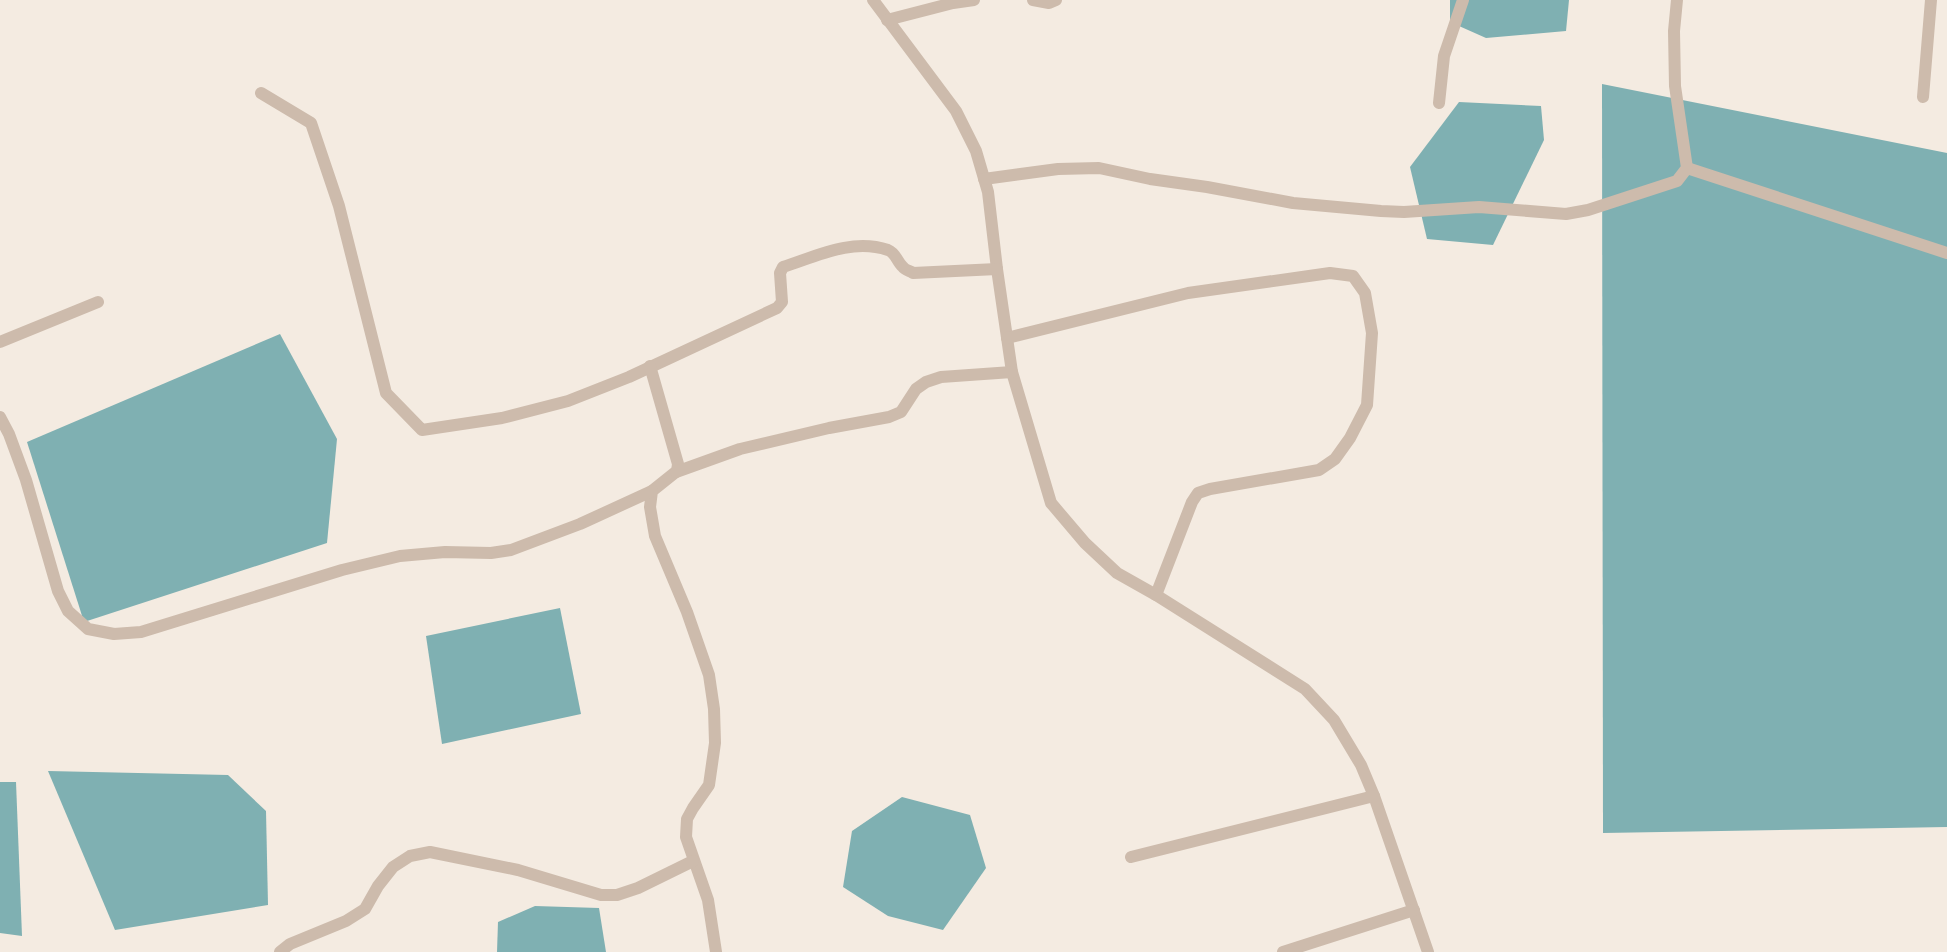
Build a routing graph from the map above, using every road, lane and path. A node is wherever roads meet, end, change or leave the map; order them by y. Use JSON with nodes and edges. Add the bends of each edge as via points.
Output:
{"nodes":[{"id":1,"x":872,"y":0,"type":"edge"},
{"id":2,"x":974,"y":0,"type":"edge"},
{"id":3,"x":1034,"y":0,"type":"edge"},
{"id":4,"x":1056,"y":0,"type":"edge"},
{"id":5,"x":1463,"y":0,"type":"edge"},
{"id":6,"x":1677,"y":0,"type":"edge"},
{"id":7,"x":1931,"y":0,"type":"edge"},
{"id":8,"x":887,"y":20,"type":"junction"},
{"id":9,"x":261,"y":93,"type":"dead end"},
{"id":10,"x":1922,"y":97,"type":"dead end"},
{"id":11,"x":1439,"y":103,"type":"dead end"},
{"id":12,"x":1687,"y":168,"type":"junction"},
{"id":13,"x":984,"y":179,"type":"junction"},
{"id":14,"x":1947,"y":253,"type":"edge"},
{"id":15,"x":997,"y":269,"type":"junction"},
{"id":16,"x":98,"y":302,"type":"dead end"},
{"id":17,"x":1007,"y":338,"type":"junction"},
{"id":18,"x":0,"y":342,"type":"edge"},
{"id":19,"x":650,"y":366,"type":"junction"},
{"id":20,"x":1012,"y":372,"type":"junction"},
{"id":21,"x":0,"y":417,"type":"edge"},
{"id":22,"x":676,"y":472,"type":"junction"},
{"id":23,"x":652,"y":490,"type":"junction"},
{"id":24,"x":1156,"y":595,"type":"junction"},
{"id":25,"x":1374,"y":796,"type":"junction"},
{"id":26,"x":1131,"y":857,"type":"dead end"},
{"id":27,"x":693,"y":861,"type":"junction"},
{"id":28,"x":1414,"y":910,"type":"junction"},
{"id":29,"x":280,"y":952,"type":"edge"},
{"id":30,"x":716,"y":952,"type":"edge"},
{"id":31,"x":1283,"y":952,"type":"edge"},
{"id":32,"x":1428,"y":952,"type":"edge"}],
"edges":[{"from":1,"to":8,"type":"street"},
{"from":2,"to":8,"type":"street"},
{"from":3,"to":4,"type":"street","via":[[1049,3]]},
{"from":5,"to":11,"type":"street","via":[[1444,56]]},
{"from":6,"to":12,"type":"street","via":[[1675,86]]},
{"from":7,"to":10,"type":"street"},
{"from":8,"to":13,"type":"street","via":[[956,111],[976,151]]},
{"from":9,"to":19,"type":"street","via":[[310,123],[339,206],[386,394],[422,430],[502,418],[568,401]]},
{"from":12,"to":13,"type":"street","via":[[1677,181],[1566,214],[1479,207],[1404,212],[1294,203],[1099,168],[1058,169]]},
{"from":12,"to":14,"type":"street"},
{"from":13,"to":15,"type":"street"},
{"from":15,"to":17,"type":"street"},
{"from":15,"to":19,"type":"street","via":[[913,273],[903,268],[890,251],[859,245],[846,247],[784,267],[780,273],[782,302],[777,308]]},
{"from":16,"to":18,"type":"street"},
{"from":17,"to":20,"type":"street"},
{"from":17,"to":24,"type":"street","via":[[1188,293],[1330,273],[1353,276],[1365,293],[1372,333],[1368,405],[1350,438],[1335,458],[1319,470],[1198,493]]},
{"from":19,"to":22,"type":"street","via":[[678,464]]},
{"from":20,"to":22,"type":"street","via":[[941,377],[916,389],[901,412],[740,449]]},
{"from":20,"to":24,"type":"street","via":[[1051,503],[1085,543],[1117,573]]},
{"from":21,"to":23,"type":"street","via":[[26,480],[58,591],[68,611],[88,629],[114,634],[141,632],[342,570],[400,556],[511,550],[580,524]]},
{"from":22,"to":23,"type":"street"},
{"from":23,"to":27,"type":"street","via":[[650,507],[655,536],[687,612],[708,675],[714,709],[715,743],[709,785],[687,820],[686,837]]},
{"from":24,"to":25,"type":"street","via":[[1305,689],[1334,720],[1361,765]]},
{"from":25,"to":26,"type":"street"},
{"from":25,"to":28,"type":"street"},
{"from":27,"to":29,"type":"street","via":[[638,888],[617,895],[601,895],[518,870],[430,852],[410,856],[393,867],[365,909],[346,921],[290,944]]},
{"from":27,"to":30,"type":"street","via":[[708,900]]},
{"from":28,"to":31,"type":"street"},
{"from":28,"to":32,"type":"street"}]}
